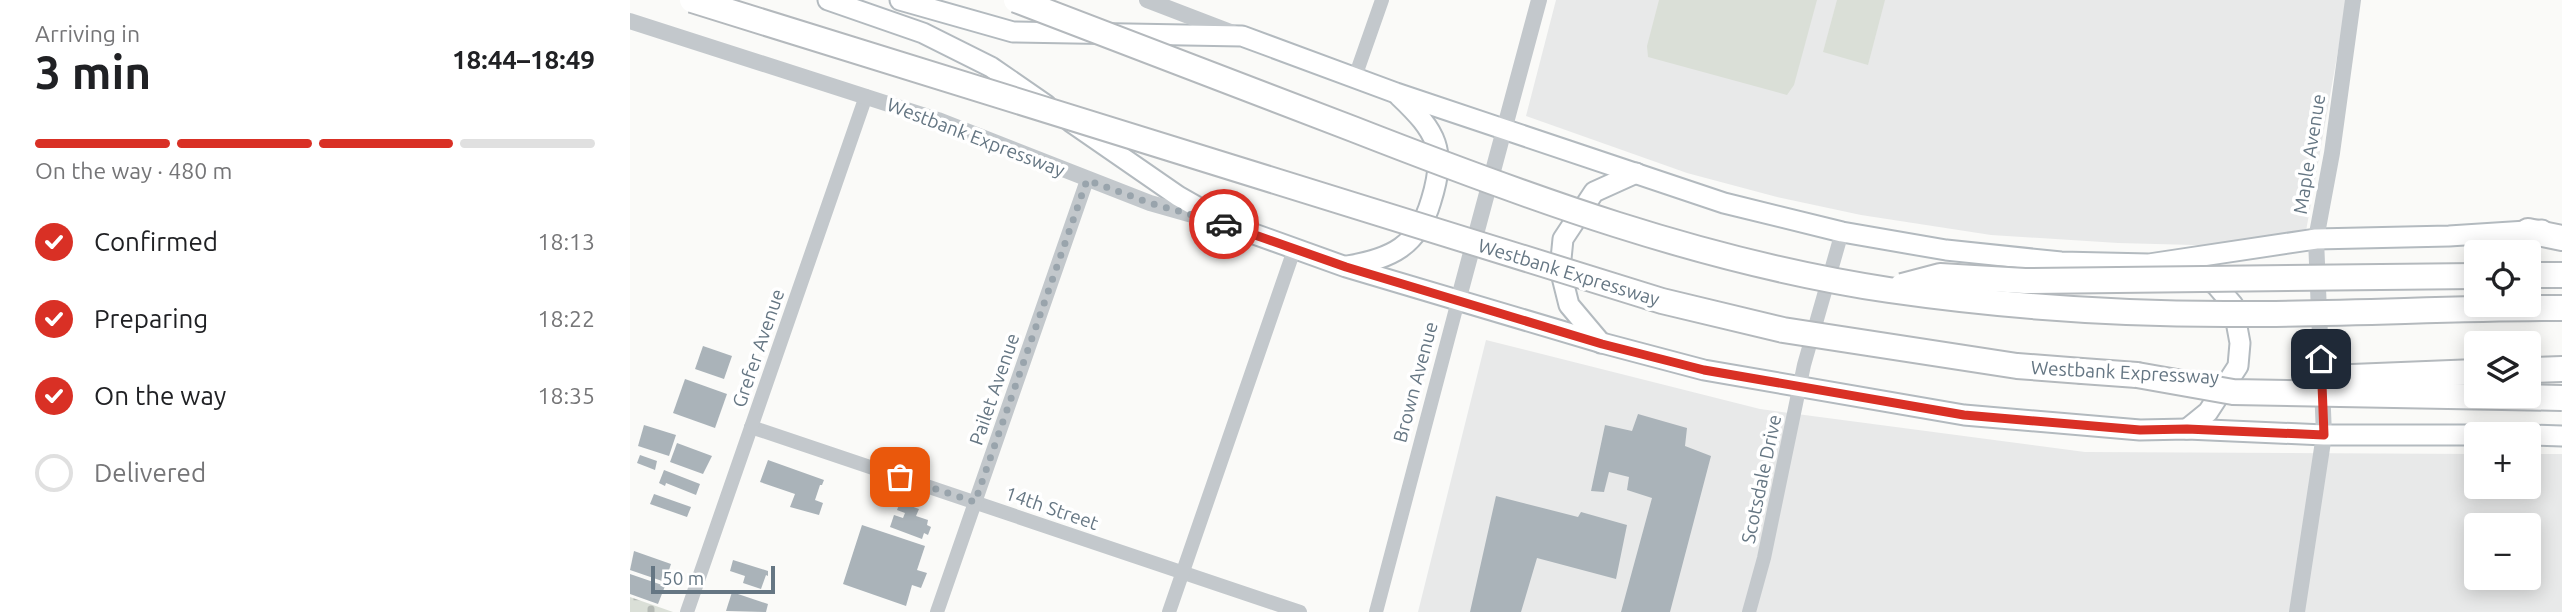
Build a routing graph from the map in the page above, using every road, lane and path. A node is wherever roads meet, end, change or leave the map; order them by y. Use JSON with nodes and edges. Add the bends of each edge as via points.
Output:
{"nodes":[{"id":1,"x":692,"y":0,"type":"edge"},
{"id":2,"x":828,"y":0,"type":"edge"},
{"id":3,"x":900,"y":0,"type":"edge"},
{"id":4,"x":1016,"y":0,"type":"edge"},
{"id":5,"x":1147,"y":0,"type":"edge"},
{"id":6,"x":1382,"y":0,"type":"edge"},
{"id":7,"x":1539,"y":0,"type":"edge"},
{"id":8,"x":2353,"y":0,"type":"edge"},
{"id":9,"x":630,"y":21,"type":"edge"},
{"id":10,"x":1242,"y":36,"type":"junction"},
{"id":11,"x":1354,"y":78,"type":"junction"},
{"id":12,"x":1396,"y":93,"type":"junction"},
{"id":13,"x":866,"y":96,"type":"junction"},
{"id":14,"x":1504,"y":128,"type":"junction"},
{"id":15,"x":1636,"y":173,"type":"junction"},
{"id":16,"x":1087,"y":180,"type":"junction"},
{"id":17,"x":1229,"y":225,"type":"junction"},
{"id":18,"x":2562,"y":229,"type":"edge"},
{"id":19,"x":2528,"y":231,"type":"junction"},
{"id":20,"x":1842,"y":232,"type":"junction"},
{"id":21,"x":2562,"y":238,"type":"edge"},
{"id":22,"x":2316,"y":239,"type":"junction"},
{"id":23,"x":1294,"y":250,"type":"junction"},
{"id":24,"x":2175,"y":260,"type":"junction"},
{"id":25,"x":1346,"y":267,"type":"junction"},
{"id":26,"x":2541,"y":275,"type":"edge"},
{"id":27,"x":2562,"y":275,"type":"edge"},
{"id":28,"x":2464,"y":276,"type":"edge"},
{"id":29,"x":1887,"y":289,"type":"junction"},
{"id":30,"x":1458,"y":301,"type":"junction"},
{"id":31,"x":2562,"y":308,"type":"edge"},
{"id":32,"x":1602,"y":344,"type":"junction"},
{"id":33,"x":2562,"y":369,"type":"edge"},
{"id":34,"x":2541,"y":370,"type":"edge"},
{"id":35,"x":2464,"y":372,"type":"edge"},
{"id":36,"x":2137,"y":376,"type":"junction"},
{"id":37,"x":1800,"y":387,"type":"junction"},
{"id":38,"x":2562,"y":398,"type":"edge"},
{"id":39,"x":751,"y":427,"type":"junction"},
{"id":40,"x":2187,"y":429,"type":"junction"},
{"id":41,"x":2324,"y":435,"type":"junction"},
{"id":42,"x":2464,"y":435,"type":"edge"},
{"id":43,"x":2541,"y":435,"type":"edge"},
{"id":44,"x":2562,"y":436,"type":"edge"},
{"id":45,"x":975,"y":502,"type":"junction"},
{"id":46,"x":1183,"y":572,"type":"junction"},
{"id":47,"x":687,"y":612,"type":"edge"},
{"id":48,"x":937,"y":612,"type":"edge"},
{"id":49,"x":1169,"y":612,"type":"edge"},
{"id":50,"x":1300,"y":612,"type":"edge"},
{"id":51,"x":1376,"y":612,"type":"edge"},
{"id":52,"x":1749,"y":612,"type":"edge"},
{"id":53,"x":2297,"y":612,"type":"edge"}],
"edges":[{"from":1,"to":36,"type":"highway","name":"Westbank Expressway","bridge":true,"via":[[1662,301],[1797,332],[2017,366]]},
{"from":2,"to":17,"type":"main road","via":[[923,33],[991,67],[1178,196]]},
{"from":3,"to":10,"type":"main road","via":[[1013,32]]},
{"from":4,"to":29,"type":"highway","bridge":true,"via":[[1516,192],[1635,232],[1800,273]]},
{"from":5,"to":10,"type":"street"},
{"from":6,"to":11,"type":"street"},
{"from":7,"to":14,"type":"street","name":"Brown Avenue"},
{"from":8,"to":22,"type":"street","name":"Maple Avenue"},
{"from":9,"to":13,"type":"street","name":"Westbank Expressway"},
{"from":10,"to":11,"type":"main road"},
{"from":11,"to":12,"type":"main road"},
{"from":12,"to":14,"type":"main road"},
{"from":12,"to":25,"type":"main road","via":[[1427,126],[1439,152],[1439,176],[1427,215],[1413,238],[1391,254]]},
{"from":13,"to":16,"type":"street","name":"Westbank Expressway","via":[[939,120]]},
{"from":13,"to":39,"type":"street","name":"Grefer Avenue"},
{"from":14,"to":15,"type":"main road"},
{"from":14,"to":30,"type":"street","name":"Brown Avenue"},
{"from":15,"to":20,"type":"main road","via":[[1724,203]]},
{"from":15,"to":32,"type":"main road","via":[[1594,192],[1563,239],[1560,269],[1569,305]]},
{"from":16,"to":17,"type":"street","name":"Westbank Expressway"},
{"from":16,"to":45,"type":"street","name":"Pailet Avenue"},
{"from":17,"to":23,"type":"main road","name":"Westbank Expressway"},
{"from":18,"to":19,"type":"main road"},
{"from":19,"to":21,"type":"highway"},
{"from":19,"to":22,"type":"main road"},
{"from":20,"to":24,"type":"main road","via":[[1946,250],[2061,262],[2149,264]]},
{"from":20,"to":37,"type":"street","name":"Scotsdale Drive"},
{"from":22,"to":24,"type":"main road"},
{"from":22,"to":41,"type":"street","name":"Maple Avenue"},
{"from":23,"to":25,"type":"main road","name":"Westbank Expressway"},
{"from":23,"to":46,"type":"street"},
{"from":24,"to":40,"type":"main road","via":[[2216,285],[2233,304],[2240,343],[2238,366],[2208,412]]},
{"from":25,"to":30,"type":"main road","name":"Westbank Expressway"},
{"from":26,"to":27,"type":"highway"},
{"from":28,"to":29,"type":"highway","bridge":true,"via":[[2025,281],[1940,276]]},
{"from":29,"to":31,"type":"highway","bridge":true,"via":[[2058,308],[2227,314]]},
{"from":30,"to":32,"type":"main road","name":"Westbank Expressway"},
{"from":30,"to":51,"type":"street","name":"Brown Avenue"},
{"from":32,"to":37,"type":"main road","name":"Westbank Expressway","via":[[1704,370]]},
{"from":33,"to":34,"type":"highway"},
{"from":35,"to":36,"type":"highway","name":"Westbank Expressway","bridge":true,"via":[[2301,379]]},
{"from":36,"to":38,"type":"highway","bridge":true,"via":[[2233,392]]},
{"from":37,"to":40,"type":"main road","name":"Westbank Expressway","via":[[1964,415],[2140,430]]},
{"from":37,"to":52,"type":"street","name":"Scotsdale Drive"},
{"from":39,"to":45,"type":"street","name":"14th Street"},
{"from":39,"to":47,"type":"street","name":"Grefer Avenue"},
{"from":40,"to":41,"type":"main road","name":"Westbank Expressway"},
{"from":41,"to":42,"type":"main road","name":"Westbank Expressway"},
{"from":41,"to":53,"type":"street","name":"Maple Avenue"},
{"from":43,"to":44,"type":"main road"},
{"from":45,"to":46,"type":"street","name":"14th Street"},
{"from":45,"to":48,"type":"street","name":"Pailet Avenue"},
{"from":46,"to":49,"type":"street"},
{"from":46,"to":50,"type":"street","name":"14th Street"}]}
